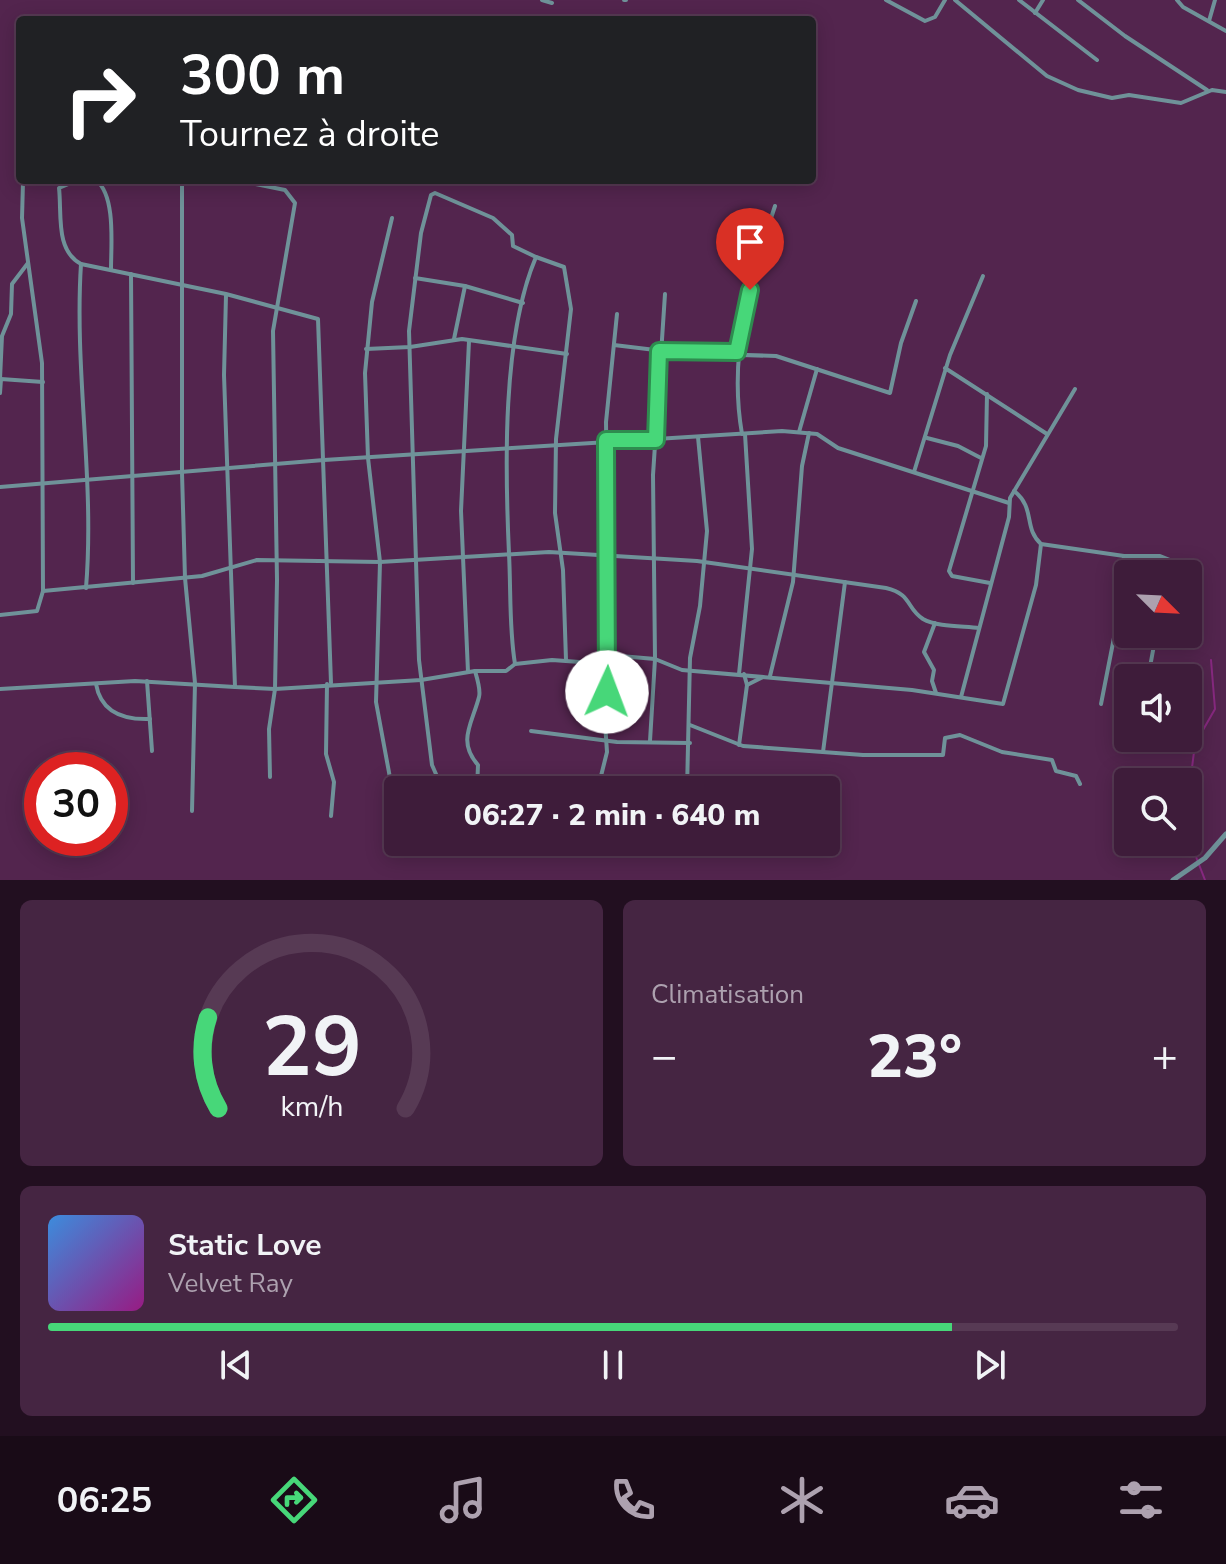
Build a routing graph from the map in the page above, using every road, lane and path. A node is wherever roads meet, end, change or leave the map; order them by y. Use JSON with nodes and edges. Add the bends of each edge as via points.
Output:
{"nodes":[{"id":1,"x":542,"y":0,"type":"edge"},
{"id":2,"x":886,"y":0,"type":"edge"},
{"id":3,"x":945,"y":0,"type":"edge"},
{"id":4,"x":955,"y":0,"type":"edge"},
{"id":5,"x":1019,"y":0,"type":"edge"},
{"id":6,"x":1043,"y":0,"type":"edge"},
{"id":7,"x":1078,"y":0,"type":"edge"},
{"id":8,"x":1093,"y":0,"type":"edge"},
{"id":9,"x":1177,"y":0,"type":"edge"},
{"id":10,"x":1215,"y":0,"type":"edge"},
{"id":11,"x":552,"y":3,"type":"dead end"},
{"id":12,"x":1089,"y":9,"type":"junction"},
{"id":13,"x":1035,"y":13,"type":"junction"},
{"id":14,"x":1209,"y":21,"type":"junction"},
{"id":15,"x":1226,"y":31,"type":"edge"},
{"id":16,"x":1097,"y":60,"type":"dead end"},
{"id":17,"x":1208,"y":91,"type":"junction"},
{"id":18,"x":1226,"y":92,"type":"edge"},
{"id":19,"x":23,"y":184,"type":"edge"},
{"id":20,"x":68,"y":184,"type":"edge"},
{"id":21,"x":98,"y":184,"type":"edge"},
{"id":22,"x":182,"y":184,"type":"edge"},
{"id":23,"x":258,"y":184,"type":"edge"},
{"id":24,"x":775,"y":206,"type":"dead end"},
{"id":25,"x":392,"y":218,"type":"dead end"},
{"id":26,"x":536,"y":257,"type":"junction"},
{"id":27,"x":28,"y":263,"type":"junction"},
{"id":28,"x":81,"y":264,"type":"junction"},
{"id":29,"x":111,"y":269,"type":"junction"},
{"id":30,"x":131,"y":274,"type":"junction"},
{"id":31,"x":983,"y":276,"type":"dead end"},
{"id":32,"x":415,"y":278,"type":"junction"},
{"id":33,"x":182,"y":285,"type":"junction"},
{"id":34,"x":465,"y":286,"type":"junction"},
{"id":35,"x":226,"y":294,"type":"junction"},
{"id":36,"x":665,"y":294,"type":"dead end"},
{"id":37,"x":916,"y":301,"type":"dead end"},
{"id":38,"x":523,"y":303,"type":"junction"},
{"id":39,"x":275,"y":310,"type":"junction"},
{"id":40,"x":617,"y":314,"type":"dead end"},
{"id":41,"x":454,"y":339,"type":"junction"},
{"id":42,"x":469,"y":341,"type":"junction"},
{"id":43,"x":517,"y":345,"type":"junction"},
{"id":44,"x":614,"y":345,"type":"junction"},
{"id":45,"x":410,"y":347,"type":"junction"},
{"id":46,"x":366,"y":349,"type":"junction"},
{"id":47,"x":659,"y":351,"type":"junction"},
{"id":48,"x":737,"y":352,"type":"junction"},
{"id":49,"x":567,"y":354,"type":"junction"},
{"id":50,"x":945,"y":368,"type":"junction"},
{"id":51,"x":817,"y":369,"type":"junction"},
{"id":52,"x":0,"y":379,"type":"edge"},
{"id":53,"x":43,"y":382,"type":"junction"},
{"id":54,"x":1075,"y":389,"type":"dead end"},
{"id":55,"x":0,"y":393,"type":"edge"},
{"id":56,"x":987,"y":394,"type":"junction"},
{"id":57,"x":799,"y":432,"type":"junction"},
{"id":58,"x":809,"y":433,"type":"junction"},
{"id":59,"x":744,"y":434,"type":"junction"},
{"id":60,"x":1047,"y":434,"type":"junction"},
{"id":61,"x":698,"y":437,"type":"junction"},
{"id":62,"x":927,"y":438,"type":"junction"},
{"id":63,"x":606,"y":440,"type":"junction"},
{"id":64,"x":656,"y":440,"type":"junction"},
{"id":65,"x":556,"y":445,"type":"junction"},
{"id":66,"x":508,"y":450,"type":"junction"},
{"id":67,"x":464,"y":453,"type":"junction"},
{"id":68,"x":414,"y":456,"type":"junction"},
{"id":69,"x":368,"y":458,"type":"junction"},
{"id":70,"x":982,"y":459,"type":"junction"},
{"id":71,"x":324,"y":460,"type":"junction"},
{"id":72,"x":275,"y":464,"type":"junction"},
{"id":73,"x":228,"y":468,"type":"junction"},
{"id":74,"x":914,"y":472,"type":"junction"},
{"id":75,"x":182,"y":473,"type":"junction"},
{"id":76,"x":134,"y":476,"type":"junction"},
{"id":77,"x":89,"y":480,"type":"junction"},
{"id":78,"x":43,"y":483,"type":"junction"},
{"id":79,"x":0,"y":487,"type":"edge"},
{"id":80,"x":973,"y":491,"type":"junction"},
{"id":81,"x":1014,"y":491,"type":"junction"},
{"id":82,"x":1009,"y":503,"type":"junction"},
{"id":83,"x":1041,"y":544,"type":"junction"},
{"id":84,"x":509,"y":554,"type":"junction"},
{"id":85,"x":562,"y":554,"type":"junction"},
{"id":86,"x":607,"y":555,"type":"junction"},
{"id":87,"x":1124,"y":556,"type":"junction"},
{"id":88,"x":464,"y":557,"type":"junction"},
{"id":89,"x":277,"y":559,"type":"junction"},
{"id":90,"x":416,"y":559,"type":"junction"},
{"id":91,"x":653,"y":559,"type":"junction"},
{"id":92,"x":1170,"y":560,"type":"edge"},
{"id":93,"x":329,"y":561,"type":"junction"},
{"id":94,"x":380,"y":562,"type":"junction"},
{"id":95,"x":705,"y":562,"type":"junction"},
{"id":96,"x":233,"y":565,"type":"junction"},
{"id":97,"x":750,"y":568,"type":"junction"},
{"id":98,"x":794,"y":573,"type":"junction"},
{"id":99,"x":185,"y":578,"type":"junction"},
{"id":100,"x":845,"y":582,"type":"junction"},
{"id":101,"x":133,"y":583,"type":"junction"},
{"id":102,"x":990,"y":583,"type":"junction"},
{"id":103,"x":86,"y":588,"type":"junction"},
{"id":104,"x":43,"y":591,"type":"junction"},
{"id":105,"x":0,"y":615,"type":"edge"},
{"id":106,"x":935,"y":623,"type":"junction"},
{"id":107,"x":979,"y":628,"type":"junction"},
{"id":108,"x":609,"y":655,"type":"junction"},
{"id":109,"x":655,"y":659,"type":"junction"},
{"id":110,"x":566,"y":660,"type":"junction"},
{"id":111,"x":515,"y":664,"type":"junction"},
{"id":112,"x":607,"y":664,"type":"junction"},
{"id":113,"x":692,"y":670,"type":"junction"},
{"id":114,"x":475,"y":671,"type":"junction"},
{"id":115,"x":468,"y":672,"type":"junction"},
{"id":116,"x":741,"y":674,"type":"junction"},
{"id":117,"x":767,"y":676,"type":"junction"},
{"id":118,"x":421,"y":680,"type":"junction"},
{"id":119,"x":147,"y":681,"type":"junction"},
{"id":120,"x":377,"y":681,"type":"junction"},
{"id":121,"x":195,"y":683,"type":"junction"},
{"id":122,"x":96,"y":684,"type":"junction"},
{"id":123,"x":329,"y":684,"type":"junction"},
{"id":124,"x":830,"y":684,"type":"junction"},
{"id":125,"x":747,"y":685,"type":"junction"},
{"id":126,"x":235,"y":687,"type":"junction"},
{"id":127,"x":0,"y":689,"type":"edge"},
{"id":128,"x":275,"y":689,"type":"junction"},
{"id":129,"x":936,"y":693,"type":"junction"},
{"id":130,"x":961,"y":697,"type":"junction"},
{"id":131,"x":1101,"y":704,"type":"dead end"},
{"id":132,"x":150,"y":719,"type":"junction"},
{"id":133,"x":690,"y":725,"type":"junction"},
{"id":134,"x":531,"y":731,"type":"dead end"},
{"id":135,"x":606,"y":740,"type":"junction"},
{"id":136,"x":650,"y":741,"type":"junction"},
{"id":137,"x":690,"y":743,"type":"junction"},
{"id":138,"x":739,"y":745,"type":"junction"},
{"id":139,"x":152,"y":751,"type":"dead end"},
{"id":140,"x":823,"y":752,"type":"junction"},
{"id":141,"x":390,"y":776,"type":"edge"},
{"id":142,"x":437,"y":776,"type":"edge"},
{"id":143,"x":478,"y":776,"type":"edge"},
{"id":144,"x":601,"y":776,"type":"edge"},
{"id":145,"x":688,"y":776,"type":"edge"},
{"id":146,"x":270,"y":777,"type":"dead end"},
{"id":147,"x":1080,"y":784,"type":"dead end"},
{"id":148,"x":192,"y":811,"type":"dead end"},
{"id":149,"x":331,"y":816,"type":"dead end"},
{"id":150,"x":1226,"y":834,"type":"edge"},
{"id":151,"x":1173,"y":880,"type":"edge"}],
"edges":[{"from":1,"to":11,"type":"street"},
{"from":2,"to":3,"type":"street","via":[[925,21],[935,17]]},
{"from":4,"to":17,"type":"street","via":[[1035,67],[1078,90],[1181,103]]},
{"from":5,"to":13,"type":"street"},
{"from":6,"to":13,"type":"street"},
{"from":7,"to":12,"type":"street"},
{"from":8,"to":12,"type":"street"},
{"from":9,"to":14,"type":"street"},
{"from":10,"to":14,"type":"street"},
{"from":12,"to":17,"type":"street"},
{"from":13,"to":16,"type":"street"},
{"from":14,"to":15,"type":"street"},
{"from":17,"to":18,"type":"street"},
{"from":19,"to":27,"type":"street"},
{"from":20,"to":28,"type":"street","via":[[59,188],[65,248]]},
{"from":21,"to":29,"type":"street","via":[[106,196]]},
{"from":22,"to":33,"type":"street"},
{"from":23,"to":39,"type":"street","via":[[293,197]]},
{"from":24,"to":48,"type":"street"},
{"from":25,"to":46,"type":"street"},
{"from":26,"to":32,"type":"street","via":[[513,246],[512,235],[493,218],[433,193]]},
{"from":26,"to":38,"type":"street"},
{"from":26,"to":49,"type":"street","via":[[565,270],[571,309]]},
{"from":27,"to":52,"type":"street","via":[[12,284]]},
{"from":27,"to":53,"type":"street"},
{"from":28,"to":29,"type":"street"},
{"from":28,"to":77,"type":"street","via":[[80,375]]},
{"from":29,"to":30,"type":"street"},
{"from":30,"to":33,"type":"street"},
{"from":30,"to":76,"type":"street"},
{"from":31,"to":50,"type":"street"},
{"from":32,"to":34,"type":"street"},
{"from":32,"to":45,"type":"street"},
{"from":33,"to":35,"type":"street"},
{"from":33,"to":75,"type":"street"},
{"from":34,"to":38,"type":"street"},
{"from":34,"to":41,"type":"street"},
{"from":35,"to":39,"type":"street"},
{"from":35,"to":73,"type":"street"},
{"from":36,"to":47,"type":"street"},
{"from":37,"to":51,"type":"street","via":[[891,393]]},
{"from":38,"to":43,"type":"street"},
{"from":39,"to":71,"type":"street","via":[[319,321]]},
{"from":39,"to":72,"type":"street"},
{"from":40,"to":44,"type":"street"},
{"from":41,"to":42,"type":"street"},
{"from":41,"to":45,"type":"street"},
{"from":42,"to":43,"type":"street"},
{"from":42,"to":67,"type":"street"},
{"from":43,"to":49,"type":"street"},
{"from":43,"to":66,"type":"street"},
{"from":44,"to":47,"type":"street"},
{"from":44,"to":63,"type":"street"},
{"from":45,"to":46,"type":"street"},
{"from":45,"to":68,"type":"street"},
{"from":46,"to":69,"type":"street"},
{"from":47,"to":48,"type":"street"},
{"from":47,"to":64,"type":"street"},
{"from":48,"to":51,"type":"street","via":[[776,356]]},
{"from":48,"to":59,"type":"street"},
{"from":49,"to":65,"type":"street"},
{"from":50,"to":56,"type":"street"},
{"from":50,"to":62,"type":"street"},
{"from":51,"to":57,"type":"street"},
{"from":52,"to":53,"type":"street"},
{"from":52,"to":55,"type":"street"},
{"from":53,"to":78,"type":"street"},
{"from":54,"to":60,"type":"street"},
{"from":56,"to":60,"type":"street"},
{"from":56,"to":70,"type":"street"},
{"from":57,"to":58,"type":"street"},
{"from":57,"to":59,"type":"street"},
{"from":58,"to":74,"type":"street"},
{"from":58,"to":98,"type":"street"},
{"from":59,"to":61,"type":"street"},
{"from":59,"to":97,"type":"street"},
{"from":60,"to":81,"type":"street"},
{"from":61,"to":64,"type":"street"},
{"from":61,"to":95,"type":"street","via":[[706,499]]},
{"from":62,"to":70,"type":"street"},
{"from":62,"to":74,"type":"street"},
{"from":63,"to":64,"type":"street"},
{"from":63,"to":65,"type":"street"},
{"from":63,"to":86,"type":"street"},
{"from":64,"to":91,"type":"street"},
{"from":65,"to":66,"type":"street"},
{"from":65,"to":85,"type":"street","via":[[555,513]]},
{"from":66,"to":67,"type":"street"},
{"from":66,"to":84,"type":"street"},
{"from":67,"to":68,"type":"street"},
{"from":67,"to":88,"type":"street"},
{"from":68,"to":69,"type":"street"},
{"from":68,"to":90,"type":"street"},
{"from":69,"to":71,"type":"street"},
{"from":69,"to":94,"type":"street"},
{"from":70,"to":80,"type":"street"},
{"from":71,"to":72,"type":"street"},
{"from":71,"to":93,"type":"street"},
{"from":72,"to":73,"type":"street"},
{"from":72,"to":89,"type":"street"},
{"from":73,"to":75,"type":"street"},
{"from":73,"to":96,"type":"street"},
{"from":74,"to":80,"type":"street"},
{"from":75,"to":76,"type":"street"},
{"from":75,"to":99,"type":"street"},
{"from":76,"to":77,"type":"street"},
{"from":76,"to":101,"type":"street"},
{"from":77,"to":78,"type":"street"},
{"from":77,"to":103,"type":"street"},
{"from":78,"to":79,"type":"street"},
{"from":78,"to":104,"type":"street"},
{"from":80,"to":82,"type":"street"},
{"from":80,"to":102,"type":"street","via":[[949,575]]},
{"from":81,"to":82,"type":"street"},
{"from":81,"to":83,"type":"street","via":[[1030,511],[1032,533]]},
{"from":82,"to":102,"type":"street"},
{"from":83,"to":87,"type":"street"},
{"from":83,"to":130,"type":"street","via":[[1036,585],[1004,702]]},
{"from":84,"to":85,"type":"street"},
{"from":84,"to":88,"type":"street"},
{"from":84,"to":111,"type":"street"},
{"from":85,"to":86,"type":"street"},
{"from":85,"to":110,"type":"street"},
{"from":86,"to":91,"type":"street"},
{"from":86,"to":108,"type":"street"},
{"from":87,"to":92,"type":"street"},
{"from":87,"to":131,"type":"street","via":[[1122,597]]},
{"from":88,"to":90,"type":"street"},
{"from":88,"to":115,"type":"street"},
{"from":89,"to":93,"type":"street"},
{"from":89,"to":96,"type":"street"},
{"from":89,"to":128,"type":"street"},
{"from":90,"to":94,"type":"street"},
{"from":90,"to":118,"type":"street"},
{"from":91,"to":95,"type":"street"},
{"from":91,"to":109,"type":"street"},
{"from":93,"to":94,"type":"street"},
{"from":93,"to":123,"type":"street"},
{"from":94,"to":120,"type":"street"},
{"from":95,"to":97,"type":"street"},
{"from":95,"to":113,"type":"street"},
{"from":96,"to":99,"type":"street"},
{"from":96,"to":126,"type":"street"},
{"from":97,"to":98,"type":"street"},
{"from":97,"to":116,"type":"street"},
{"from":98,"to":100,"type":"street"},
{"from":98,"to":117,"type":"street"},
{"from":99,"to":101,"type":"street"},
{"from":99,"to":121,"type":"street"},
{"from":100,"to":106,"type":"street","via":[[905,595],[919,616]]},
{"from":100,"to":124,"type":"street"},
{"from":101,"to":103,"type":"street"},
{"from":102,"to":107,"type":"street"},
{"from":103,"to":104,"type":"street"},
{"from":104,"to":105,"type":"street","via":[[37,611]]},
{"from":106,"to":107,"type":"street"},
{"from":106,"to":129,"type":"street","via":[[924,652],[934,670]]},
{"from":107,"to":130,"type":"street"},
{"from":108,"to":109,"type":"street"},
{"from":108,"to":112,"type":"street"},
{"from":109,"to":113,"type":"street"},
{"from":109,"to":136,"type":"street"},
{"from":110,"to":111,"type":"street"},
{"from":110,"to":112,"type":"street"},
{"from":111,"to":114,"type":"street","via":[[506,671]]},
{"from":112,"to":135,"type":"street"},
{"from":113,"to":116,"type":"street"},
{"from":113,"to":133,"type":"street"},
{"from":114,"to":115,"type":"street"},
{"from":114,"to":143,"type":"street","via":[[480,695],[465,741],[478,765]]},
{"from":115,"to":118,"type":"street"},
{"from":116,"to":117,"type":"street"},
{"from":116,"to":125,"type":"street"},
{"from":117,"to":124,"type":"street"},
{"from":117,"to":125,"type":"street"},
{"from":118,"to":120,"type":"street"},
{"from":118,"to":142,"type":"street"},
{"from":119,"to":121,"type":"street"},
{"from":119,"to":122,"type":"street"},
{"from":119,"to":132,"type":"street"},
{"from":120,"to":123,"type":"street"},
{"from":120,"to":141,"type":"street"},
{"from":121,"to":126,"type":"street"},
{"from":121,"to":148,"type":"street"},
{"from":122,"to":127,"type":"street"},
{"from":122,"to":132,"type":"street","via":[[100,698],[120,717]]},
{"from":123,"to":128,"type":"street"},
{"from":123,"to":149,"type":"street","via":[[326,754],[334,782]]},
{"from":124,"to":129,"type":"street"},
{"from":124,"to":140,"type":"street"},
{"from":125,"to":138,"type":"street"},
{"from":126,"to":128,"type":"street"},
{"from":128,"to":146,"type":"street"},
{"from":129,"to":130,"type":"street"},
{"from":132,"to":139,"type":"street"},
{"from":133,"to":137,"type":"street"},
{"from":133,"to":138,"type":"street"},
{"from":134,"to":135,"type":"street"},
{"from":135,"to":136,"type":"street"},
{"from":135,"to":144,"type":"street"},
{"from":136,"to":137,"type":"street"},
{"from":137,"to":145,"type":"street"},
{"from":138,"to":140,"type":"street"},
{"from":140,"to":147,"type":"street","via":[[943,755],[945,738],[960,735],[1002,752],[1052,760],[1056,771],[1073,774]]},
{"from":150,"to":151,"type":"street","via":[[1205,858]]}]}
